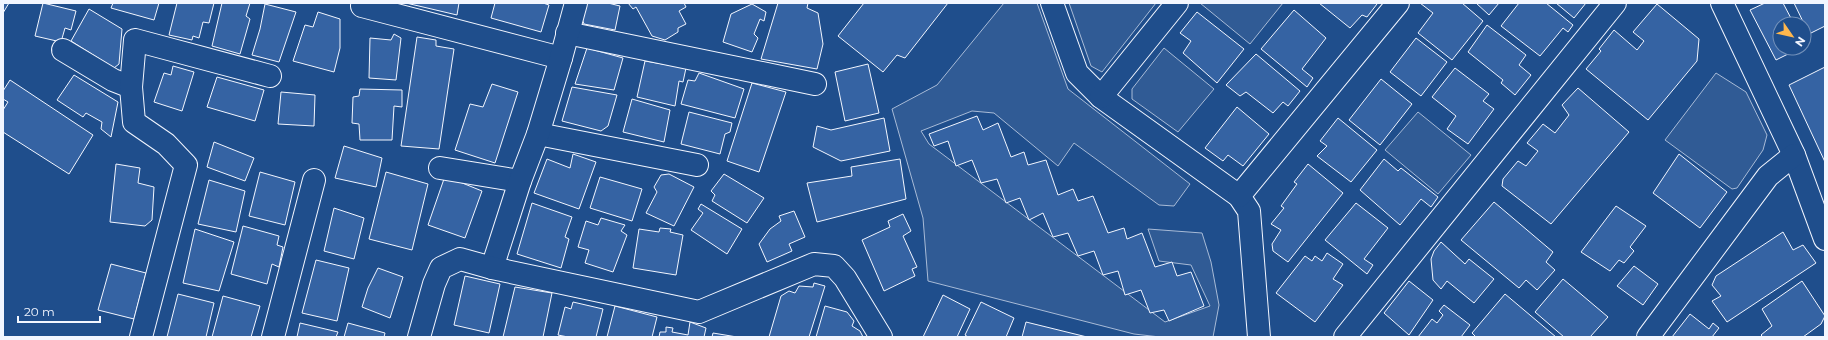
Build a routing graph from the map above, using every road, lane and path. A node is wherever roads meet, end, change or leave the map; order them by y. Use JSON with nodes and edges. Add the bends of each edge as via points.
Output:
{"nodes":[{"id":1,"x":363,"y":3,"type":"edge"},
{"id":2,"x":576,"y":3,"type":"edge"},
{"id":3,"x":1052,"y":3,"type":"edge"},
{"id":4,"x":1177,"y":3,"type":"edge"},
{"id":5,"x":1398,"y":3,"type":"edge"},
{"id":6,"x":1615,"y":3,"type":"edge"},
{"id":7,"x":1722,"y":3,"type":"edge"},
{"id":8,"x":567,"y":33,"type":"junction"},
{"id":9,"x":63,"y":50,"type":"dead end"},
{"id":10,"x":561,"y":58,"type":"junction"},
{"id":11,"x":270,"y":76,"type":"dead end"},
{"id":12,"x":814,"y":84,"type":"dead end"},
{"id":13,"x":131,"y":87,"type":"junction"},
{"id":14,"x":1101,"y":97,"type":"junction"},
{"id":15,"x":538,"y":134,"type":"junction"},
{"id":16,"x":1794,"y":155,"type":"junction"},
{"id":17,"x":697,"y":165,"type":"dead end"},
{"id":18,"x":440,"y":168,"type":"dead end"},
{"id":19,"x":314,"y":180,"type":"dead end"},
{"id":20,"x":520,"y":181,"type":"junction"},
{"id":21,"x":1239,"y":196,"type":"junction"},
{"id":22,"x":1825,"y":240,"type":"edge"},
{"id":23,"x":492,"y":268,"type":"junction"},
{"id":24,"x":141,"y":337,"type":"edge"},
{"id":25,"x":273,"y":337,"type":"edge"},
{"id":26,"x":419,"y":337,"type":"edge"},
{"id":27,"x":881,"y":337,"type":"edge"},
{"id":28,"x":1259,"y":337,"type":"edge"},
{"id":29,"x":1344,"y":337,"type":"edge"},
{"id":30,"x":1648,"y":337,"type":"edge"}],
"edges":[{"from":1,"to":10,"type":"street","via":[[362,6]]},
{"from":2,"to":8,"type":"street"},
{"from":3,"to":14,"type":"street","via":[[1077,73]]},
{"from":4,"to":14,"type":"street"},
{"from":5,"to":21,"type":"street"},
{"from":6,"to":29,"type":"street"},
{"from":7,"to":16,"type":"street"},
{"from":8,"to":10,"type":"street"},
{"from":8,"to":12,"type":"street"},
{"from":9,"to":13,"type":"street","via":[[113,80]]},
{"from":10,"to":15,"type":"street"},
{"from":11,"to":13,"type":"street","via":[[135,40]]},
{"from":13,"to":24,"type":"street","via":[[134,122],[166,144],[186,165]]},
{"from":14,"to":21,"type":"street"},
{"from":15,"to":17,"type":"street"},
{"from":15,"to":20,"type":"street"},
{"from":16,"to":22,"type":"street"},
{"from":16,"to":30,"type":"street","via":[[1768,176]]},
{"from":18,"to":20,"type":"street"},
{"from":19,"to":25,"type":"street"},
{"from":20,"to":23,"type":"street"},
{"from":21,"to":28,"type":"street","via":[[1249,211]]},
{"from":23,"to":26,"type":"street","via":[[460,259],[441,268]]},
{"from":23,"to":27,"type":"street","via":[[699,312],[814,264],[834,266],[845,278]]}]}
